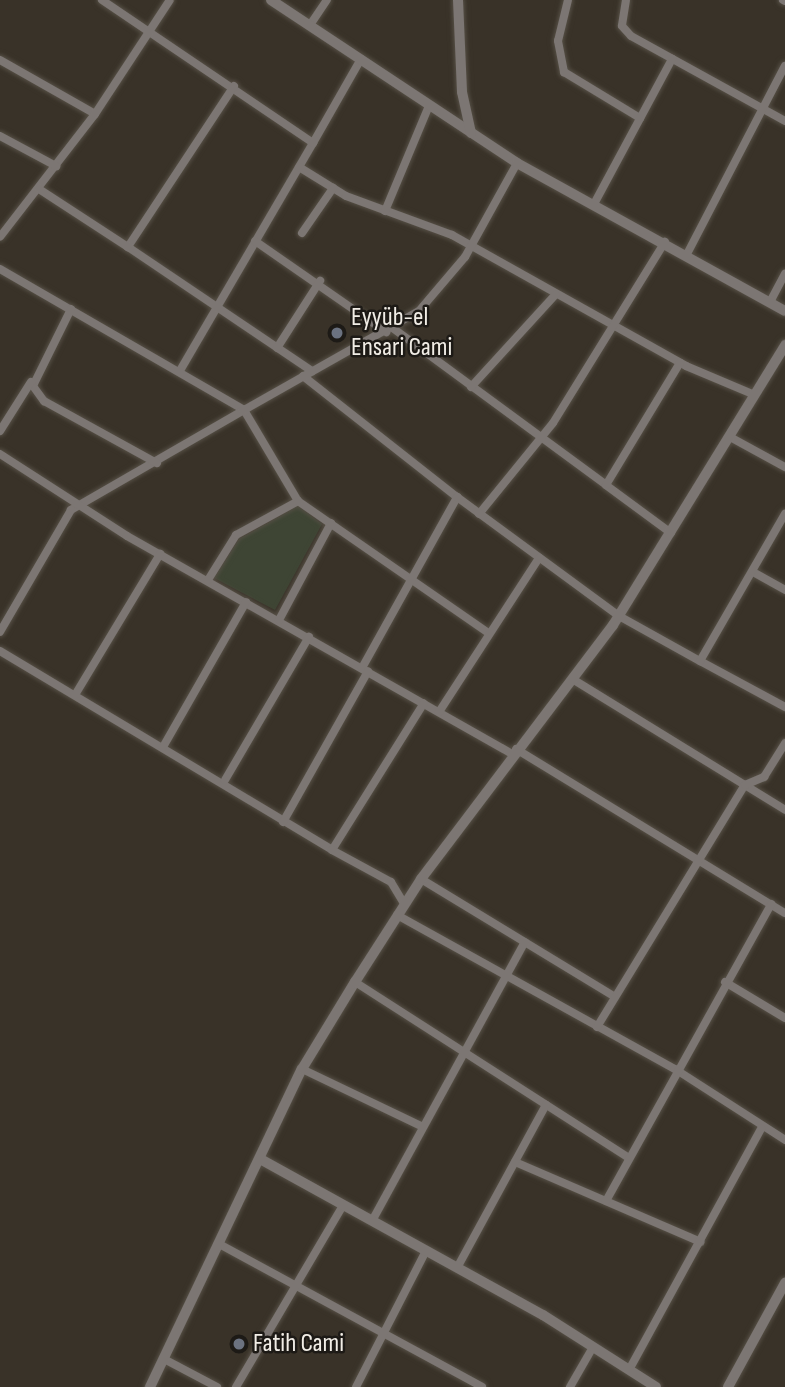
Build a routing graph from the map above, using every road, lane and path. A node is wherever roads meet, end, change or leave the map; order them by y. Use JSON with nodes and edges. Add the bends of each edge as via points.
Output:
{"nodes":[{"id":1,"x":102,"y":0,"type":"edge"},
{"id":2,"x":170,"y":0,"type":"edge"},
{"id":3,"x":271,"y":0,"type":"edge"},
{"id":4,"x":327,"y":0,"type":"edge"},
{"id":5,"x":458,"y":0,"type":"edge"},
{"id":6,"x":568,"y":0,"type":"edge"},
{"id":7,"x":626,"y":0,"type":"edge"},
{"id":8,"x":310,"y":25,"type":"junction"},
{"id":9,"x":149,"y":31,"type":"junction"},
{"id":10,"x":360,"y":59,"type":"junction"},
{"id":11,"x":672,"y":59,"type":"junction"},
{"id":12,"x":0,"y":60,"type":"edge"},
{"id":13,"x":785,"y":66,"type":"edge"},
{"id":14,"x":233,"y":86,"type":"junction"},
{"id":15,"x":429,"y":106,"type":"junction"},
{"id":16,"x":765,"y":111,"type":"junction"},
{"id":17,"x":96,"y":114,"type":"junction"},
{"id":18,"x":640,"y":118,"type":"junction"},
{"id":19,"x":785,"y":121,"type":"edge"},
{"id":20,"x":471,"y":134,"type":"junction"},
{"id":21,"x":0,"y":136,"type":"edge"},
{"id":22,"x":313,"y":143,"type":"junction"},
{"id":23,"x":517,"y":163,"type":"junction"},
{"id":24,"x":56,"y":166,"type":"junction"},
{"id":25,"x":299,"y":167,"type":"junction"},
{"id":26,"x":39,"y":188,"type":"junction"},
{"id":27,"x":333,"y":188,"type":"junction"},
{"id":28,"x":594,"y":204,"type":"junction"},
{"id":29,"x":384,"y":211,"type":"junction"},
{"id":30,"x":302,"y":233,"type":"dead end"},
{"id":31,"x":0,"y":237,"type":"edge"},
{"id":32,"x":256,"y":241,"type":"junction"},
{"id":33,"x":664,"y":242,"type":"junction"},
{"id":34,"x":128,"y":247,"type":"junction"},
{"id":35,"x":467,"y":249,"type":"junction"},
{"id":36,"x":687,"y":254,"type":"junction"},
{"id":37,"x":0,"y":269,"type":"edge"},
{"id":38,"x":785,"y":274,"type":"edge"},
{"id":39,"x":0,"y":276,"type":"edge"},
{"id":40,"x":11,"y":276,"type":"junction"},
{"id":41,"x":320,"y":281,"type":"junction"},
{"id":42,"x":555,"y":295,"type":"junction"},
{"id":43,"x":770,"y":302,"type":"junction"},
{"id":44,"x":218,"y":305,"type":"junction"},
{"id":45,"x":71,"y":309,"type":"junction"},
{"id":46,"x":785,"y":311,"type":"edge"},
{"id":47,"x":614,"y":327,"type":"junction"},
{"id":48,"x":390,"y":330,"type":"junction"},
{"id":49,"x":785,"y":345,"type":"edge"},
{"id":50,"x":277,"y":348,"type":"junction"},
{"id":51,"x":680,"y":363,"type":"junction"},
{"id":52,"x":180,"y":371,"type":"junction"},
{"id":53,"x":308,"y":374,"type":"junction"},
{"id":54,"x":31,"y":382,"type":"junction"},
{"id":55,"x":471,"y":387,"type":"junction"},
{"id":56,"x":755,"y":395,"type":"junction"},
{"id":57,"x":244,"y":410,"type":"junction"},
{"id":58,"x":0,"y":430,"type":"edge"},
{"id":59,"x":730,"y":437,"type":"junction"},
{"id":60,"x":540,"y":438,"type":"junction"},
{"id":61,"x":0,"y":454,"type":"edge"},
{"id":62,"x":157,"y":463,"type":"junction"},
{"id":63,"x":785,"y":467,"type":"edge"},
{"id":64,"x":606,"y":485,"type":"junction"},
{"id":65,"x":457,"y":498,"type":"junction"},
{"id":66,"x":298,"y":500,"type":"junction"},
{"id":67,"x":82,"y":502,"type":"junction"},
{"id":68,"x":479,"y":514,"type":"junction"},
{"id":69,"x":785,"y":514,"type":"edge"},
{"id":70,"x":331,"y":523,"type":"junction"},
{"id":71,"x":671,"y":533,"type":"junction"},
{"id":72,"x":160,"y":554,"type":"junction"},
{"id":73,"x":539,"y":558,"type":"junction"},
{"id":74,"x":753,"y":572,"type":"junction"},
{"id":75,"x":208,"y":580,"type":"junction"},
{"id":76,"x":413,"y":582,"type":"junction"},
{"id":77,"x":785,"y":590,"type":"edge"},
{"id":78,"x":246,"y":602,"type":"junction"},
{"id":79,"x":619,"y":616,"type":"junction"},
{"id":80,"x":279,"y":621,"type":"junction"},
{"id":81,"x":0,"y":632,"type":"edge"},
{"id":82,"x":487,"y":632,"type":"junction"},
{"id":83,"x":309,"y":637,"type":"junction"},
{"id":84,"x":0,"y":650,"type":"edge"},
{"id":85,"x":700,"y":661,"type":"junction"},
{"id":86,"x":365,"y":670,"type":"junction"},
{"id":87,"x":574,"y":680,"type":"junction"},
{"id":88,"x":75,"y":695,"type":"junction"},
{"id":89,"x":424,"y":703,"type":"junction"},
{"id":90,"x":785,"y":707,"type":"edge"},
{"id":91,"x":439,"y":712,"type":"junction"},
{"id":92,"x":785,"y":743,"type":"edge"},
{"id":93,"x":163,"y":747,"type":"junction"},
{"id":94,"x":514,"y":751,"type":"junction"},
{"id":95,"x":225,"y":780,"type":"junction"},
{"id":96,"x":745,"y":785,"type":"junction"},
{"id":97,"x":785,"y":810,"type":"edge"},
{"id":98,"x":283,"y":822,"type":"junction"},
{"id":99,"x":332,"y":850,"type":"junction"},
{"id":100,"x":699,"y":860,"type":"junction"},
{"id":101,"x":421,"y":879,"type":"junction"},
{"id":102,"x":404,"y":904,"type":"junction"},
{"id":103,"x":771,"y":904,"type":"junction"},
{"id":104,"x":785,"y":913,"type":"edge"},
{"id":105,"x":397,"y":915,"type":"junction"},
{"id":106,"x":524,"y":942,"type":"junction"},
{"id":107,"x":504,"y":977,"type":"junction"},
{"id":108,"x":355,"y":982,"type":"junction"},
{"id":109,"x":726,"y":982,"type":"junction"},
{"id":110,"x":615,"y":998,"type":"junction"},
{"id":111,"x":785,"y":1018,"type":"edge"},
{"id":112,"x":597,"y":1027,"type":"junction"},
{"id":113,"x":463,"y":1053,"type":"junction"},
{"id":114,"x":302,"y":1069,"type":"junction"},
{"id":115,"x":675,"y":1069,"type":"junction"},
{"id":116,"x":546,"y":1105,"type":"junction"},
{"id":117,"x":423,"y":1127,"type":"junction"},
{"id":118,"x":761,"y":1129,"type":"junction"},
{"id":119,"x":785,"y":1140,"type":"edge"},
{"id":120,"x":628,"y":1157,"type":"junction"},
{"id":121,"x":262,"y":1160,"type":"junction"},
{"id":122,"x":515,"y":1162,"type":"junction"},
{"id":123,"x":606,"y":1200,"type":"junction"},
{"id":124,"x":343,"y":1205,"type":"junction"},
{"id":125,"x":372,"y":1221,"type":"junction"},
{"id":126,"x":701,"y":1242,"type":"junction"},
{"id":127,"x":221,"y":1245,"type":"junction"},
{"id":128,"x":426,"y":1251,"type":"junction"},
{"id":129,"x":457,"y":1268,"type":"junction"},
{"id":130,"x":785,"y":1283,"type":"edge"},
{"id":131,"x":299,"y":1287,"type":"junction"},
{"id":132,"x":385,"y":1333,"type":"junction"},
{"id":133,"x":593,"y":1347,"type":"junction"},
{"id":134,"x":164,"y":1359,"type":"junction"},
{"id":135,"x":629,"y":1370,"type":"junction"},
{"id":136,"x":150,"y":1387,"type":"edge"},
{"id":137,"x":217,"y":1387,"type":"edge"},
{"id":138,"x":236,"y":1387,"type":"edge"},
{"id":139,"x":356,"y":1387,"type":"edge"},
{"id":140,"x":482,"y":1387,"type":"edge"},
{"id":141,"x":570,"y":1387,"type":"edge"},
{"id":142,"x":656,"y":1387,"type":"edge"},
{"id":143,"x":728,"y":1387,"type":"edge"}],
"edges":[{"from":1,"to":9,"type":"street"},
{"from":2,"to":9,"type":"street"},
{"from":3,"to":8,"type":"street"},
{"from":4,"to":8,"type":"street"},
{"from":5,"to":20,"type":"street","via":[[461,92]]},
{"from":6,"to":18,"type":"street","via":[[558,41],[564,72]]},
{"from":7,"to":11,"type":"street","via":[[622,26]]},
{"from":8,"to":10,"type":"street"},
{"from":9,"to":14,"type":"street"},
{"from":9,"to":17,"type":"street"},
{"from":10,"to":15,"type":"street"},
{"from":10,"to":22,"type":"street"},
{"from":11,"to":16,"type":"street","via":[[740,92]]},
{"from":11,"to":18,"type":"street"},
{"from":12,"to":17,"type":"street"},
{"from":13,"to":16,"type":"street"},
{"from":14,"to":22,"type":"street"},
{"from":14,"to":34,"type":"street"},
{"from":15,"to":20,"type":"street"},
{"from":15,"to":29,"type":"street"},
{"from":16,"to":19,"type":"street"},
{"from":16,"to":36,"type":"street"},
{"from":17,"to":24,"type":"street"},
{"from":18,"to":28,"type":"street"},
{"from":20,"to":23,"type":"street"},
{"from":21,"to":24,"type":"street"},
{"from":22,"to":25,"type":"street"},
{"from":23,"to":28,"type":"street"},
{"from":23,"to":35,"type":"street"},
{"from":24,"to":26,"type":"street"},
{"from":25,"to":27,"type":"street"},
{"from":25,"to":32,"type":"street"},
{"from":26,"to":31,"type":"street"},
{"from":26,"to":34,"type":"street"},
{"from":27,"to":29,"type":"street"},
{"from":27,"to":30,"type":"street"},
{"from":28,"to":33,"type":"street"},
{"from":29,"to":35,"type":"street","via":[[452,235]]},
{"from":32,"to":41,"type":"street"},
{"from":32,"to":44,"type":"street"},
{"from":33,"to":36,"type":"street"},
{"from":33,"to":47,"type":"street"},
{"from":34,"to":44,"type":"street"},
{"from":35,"to":42,"type":"street"},
{"from":35,"to":48,"type":"street","via":[[419,311]]},
{"from":36,"to":43,"type":"street"},
{"from":37,"to":40,"type":"street"},
{"from":38,"to":43,"type":"street"},
{"from":39,"to":40,"type":"street"},
{"from":40,"to":45,"type":"street"},
{"from":41,"to":48,"type":"street"},
{"from":41,"to":50,"type":"street"},
{"from":42,"to":47,"type":"street"},
{"from":42,"to":55,"type":"street"},
{"from":43,"to":46,"type":"street"},
{"from":44,"to":50,"type":"street"},
{"from":44,"to":52,"type":"street"},
{"from":45,"to":52,"type":"street"},
{"from":45,"to":54,"type":"street"},
{"from":47,"to":51,"type":"street"},
{"from":47,"to":60,"type":"street"},
{"from":48,"to":53,"type":"street"},
{"from":48,"to":55,"type":"street"},
{"from":49,"to":56,"type":"street"},
{"from":50,"to":53,"type":"street"},
{"from":51,"to":56,"type":"street"},
{"from":51,"to":64,"type":"street"},
{"from":52,"to":57,"type":"street"},
{"from":53,"to":57,"type":"street"},
{"from":53,"to":65,"type":"street"},
{"from":54,"to":58,"type":"street"},
{"from":54,"to":62,"type":"street","via":[[44,401]]},
{"from":55,"to":60,"type":"street"},
{"from":56,"to":59,"type":"street"},
{"from":57,"to":62,"type":"street"},
{"from":57,"to":66,"type":"street"},
{"from":59,"to":63,"type":"street"},
{"from":59,"to":71,"type":"street"},
{"from":60,"to":64,"type":"street"},
{"from":60,"to":68,"type":"street"},
{"from":61,"to":67,"type":"street"},
{"from":62,"to":67,"type":"street"},
{"from":64,"to":71,"type":"street"},
{"from":65,"to":68,"type":"street"},
{"from":65,"to":76,"type":"street"},
{"from":66,"to":70,"type":"street"},
{"from":66,"to":75,"type":"street","via":[[236,535]]},
{"from":67,"to":72,"type":"street"},
{"from":67,"to":81,"type":"street"},
{"from":68,"to":73,"type":"street"},
{"from":69,"to":74,"type":"street"},
{"from":70,"to":76,"type":"street"},
{"from":70,"to":80,"type":"street"},
{"from":71,"to":79,"type":"street"},
{"from":72,"to":75,"type":"street"},
{"from":72,"to":88,"type":"street"},
{"from":73,"to":79,"type":"street"},
{"from":73,"to":82,"type":"street"},
{"from":74,"to":77,"type":"street"},
{"from":74,"to":85,"type":"street"},
{"from":75,"to":78,"type":"street"},
{"from":76,"to":82,"type":"street"},
{"from":76,"to":86,"type":"street"},
{"from":78,"to":80,"type":"street"},
{"from":78,"to":93,"type":"street"},
{"from":79,"to":85,"type":"street"},
{"from":79,"to":87,"type":"street"},
{"from":80,"to":83,"type":"street"},
{"from":82,"to":91,"type":"street"},
{"from":83,"to":86,"type":"street"},
{"from":83,"to":95,"type":"street"},
{"from":84,"to":88,"type":"street"},
{"from":85,"to":90,"type":"street"},
{"from":86,"to":89,"type":"street"},
{"from":86,"to":98,"type":"street"},
{"from":87,"to":94,"type":"street"},
{"from":87,"to":96,"type":"street"},
{"from":88,"to":93,"type":"street"},
{"from":89,"to":91,"type":"street"},
{"from":89,"to":99,"type":"street"},
{"from":91,"to":94,"type":"street"},
{"from":92,"to":96,"type":"street","via":[[764,777]]},
{"from":93,"to":95,"type":"street"},
{"from":94,"to":100,"type":"street"},
{"from":94,"to":101,"type":"street","via":[[475,816]]},
{"from":95,"to":98,"type":"street"},
{"from":96,"to":97,"type":"street"},
{"from":96,"to":100,"type":"street"},
{"from":98,"to":99,"type":"street"},
{"from":99,"to":102,"type":"street","via":[[391,882]]},
{"from":100,"to":103,"type":"street"},
{"from":100,"to":110,"type":"street"},
{"from":101,"to":102,"type":"street"},
{"from":101,"to":106,"type":"street"},
{"from":102,"to":105,"type":"street"},
{"from":103,"to":104,"type":"street"},
{"from":103,"to":109,"type":"street"},
{"from":105,"to":107,"type":"street"},
{"from":105,"to":108,"type":"street"},
{"from":106,"to":107,"type":"street"},
{"from":106,"to":110,"type":"street"},
{"from":107,"to":112,"type":"street"},
{"from":107,"to":113,"type":"street"},
{"from":108,"to":113,"type":"street"},
{"from":108,"to":114,"type":"street"},
{"from":109,"to":111,"type":"street"},
{"from":109,"to":115,"type":"street"},
{"from":110,"to":112,"type":"street"},
{"from":112,"to":115,"type":"street"},
{"from":113,"to":116,"type":"street"},
{"from":113,"to":117,"type":"street"},
{"from":114,"to":117,"type":"street"},
{"from":114,"to":121,"type":"street"},
{"from":115,"to":118,"type":"street"},
{"from":115,"to":120,"type":"street"},
{"from":116,"to":120,"type":"street"},
{"from":116,"to":122,"type":"street"},
{"from":117,"to":125,"type":"street"},
{"from":118,"to":119,"type":"street"},
{"from":118,"to":126,"type":"street"},
{"from":120,"to":123,"type":"street"},
{"from":121,"to":124,"type":"street"},
{"from":121,"to":127,"type":"street"},
{"from":122,"to":123,"type":"street"},
{"from":122,"to":129,"type":"street"},
{"from":123,"to":126,"type":"street"},
{"from":124,"to":125,"type":"street"},
{"from":124,"to":131,"type":"street"},
{"from":125,"to":128,"type":"street"},
{"from":126,"to":135,"type":"street"},
{"from":127,"to":131,"type":"street"},
{"from":127,"to":134,"type":"street"},
{"from":128,"to":129,"type":"street"},
{"from":128,"to":132,"type":"street"},
{"from":129,"to":133,"type":"street"},
{"from":130,"to":143,"type":"street"},
{"from":131,"to":132,"type":"street"},
{"from":131,"to":138,"type":"street"},
{"from":132,"to":139,"type":"street"},
{"from":132,"to":140,"type":"street"},
{"from":133,"to":135,"type":"street"},
{"from":133,"to":141,"type":"street"},
{"from":134,"to":136,"type":"street"},
{"from":134,"to":137,"type":"street"},
{"from":135,"to":142,"type":"street"}]}
